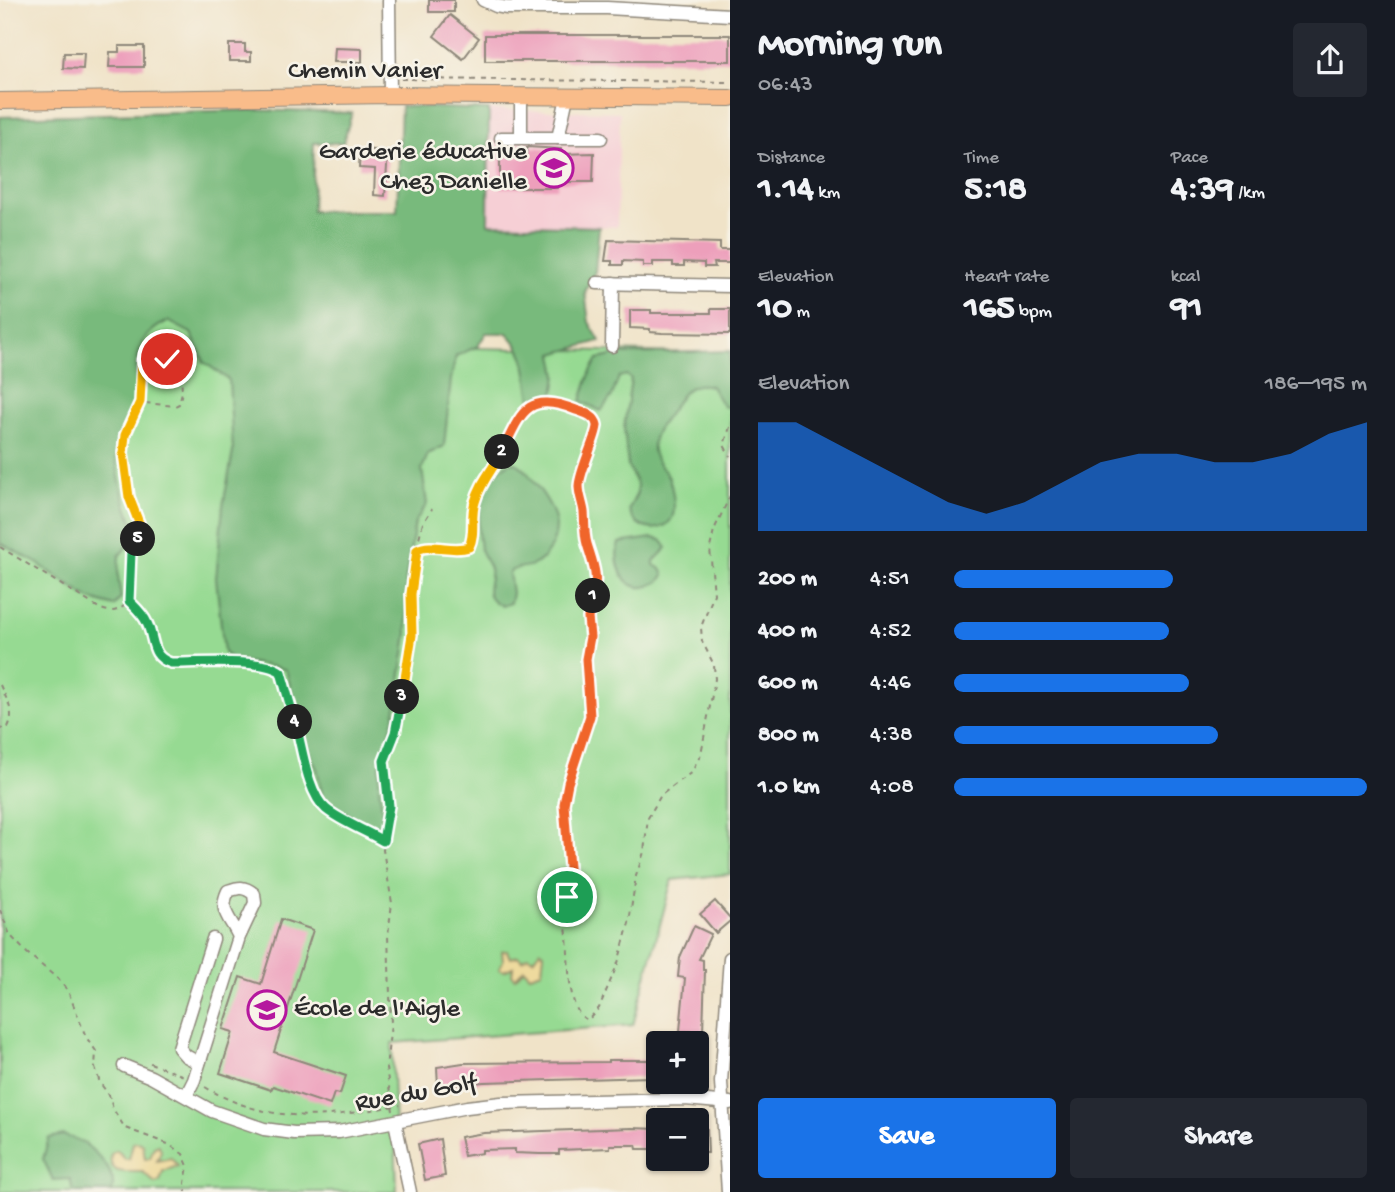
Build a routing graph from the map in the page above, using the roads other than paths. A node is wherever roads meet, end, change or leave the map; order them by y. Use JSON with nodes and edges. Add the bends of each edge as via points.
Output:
{"nodes":[{"id":1,"x":389,"y":0,"type":"edge"},
{"id":2,"x":484,"y":0,"type":"edge"},
{"id":3,"x":730,"y":15,"type":"edge"},
{"id":4,"x":390,"y":87,"type":"junction"},
{"id":5,"x":521,"y":96,"type":"junction"},
{"id":6,"x":567,"y":97,"type":"junction"},
{"id":7,"x":730,"y":98,"type":"edge"},
{"id":8,"x":0,"y":101,"type":"edge"},
{"id":9,"x":501,"y":138,"type":"dead end"},
{"id":10,"x":521,"y":138,"type":"junction"},
{"id":11,"x":558,"y":138,"type":"junction"},
{"id":12,"x":601,"y":138,"type":"dead end"},
{"id":13,"x":597,"y":283,"type":"dead end"},
{"id":14,"x":614,"y":283,"type":"junction"},
{"id":15,"x":730,"y":286,"type":"edge"},
{"id":16,"x":612,"y":346,"type":"dead end"},
{"id":17,"x":239,"y":936,"type":"dead end"},
{"id":18,"x":213,"y":939,"type":"dead end"},
{"id":19,"x":730,"y":958,"type":"edge"},
{"id":20,"x":199,"y":1063,"type":"junction"},
{"id":21,"x":124,"y":1066,"type":"dead end"},
{"id":22,"x":186,"y":1096,"type":"junction"},
{"id":23,"x":726,"y":1102,"type":"edge"},
{"id":24,"x":395,"y":1122,"type":"junction"},
{"id":25,"x":410,"y":1192,"type":"edge"},
{"id":26,"x":728,"y":1192,"type":"edge"}],
"edges":[{"from":1,"to":4,"type":"street"},
{"from":2,"to":3,"type":"street","via":[[507,8]]},
{"from":4,"to":5,"type":"main road","name":"Chemin Vanier"},
{"from":4,"to":8,"type":"main road","name":"Chemin Vanier"},
{"from":5,"to":6,"type":"main road","name":"Chemin Vanier"},
{"from":5,"to":10,"type":"street"},
{"from":6,"to":7,"type":"main road","name":"Chemin Vanier"},
{"from":6,"to":11,"type":"street"},
{"from":9,"to":10,"type":"street"},
{"from":10,"to":11,"type":"street"},
{"from":11,"to":12,"type":"street"},
{"from":13,"to":14,"type":"street"},
{"from":14,"to":15,"type":"street"},
{"from":14,"to":16,"type":"street"},
{"from":17,"to":20,"type":"street"},
{"from":18,"to":20,"type":"street","via":[[179,1048]]},
{"from":19,"to":23,"type":"street"},
{"from":20,"to":22,"type":"street"},
{"from":21,"to":22,"type":"street","name":"Rue du Golf"},
{"from":22,"to":24,"type":"street","name":"Rue du Golf","via":[[251,1125],[294,1133],[332,1133]]},
{"from":23,"to":24,"type":"street","name":"Rue du Golf","via":[[501,1103]]},
{"from":23,"to":26,"type":"street"},
{"from":24,"to":25,"type":"street"}]}
